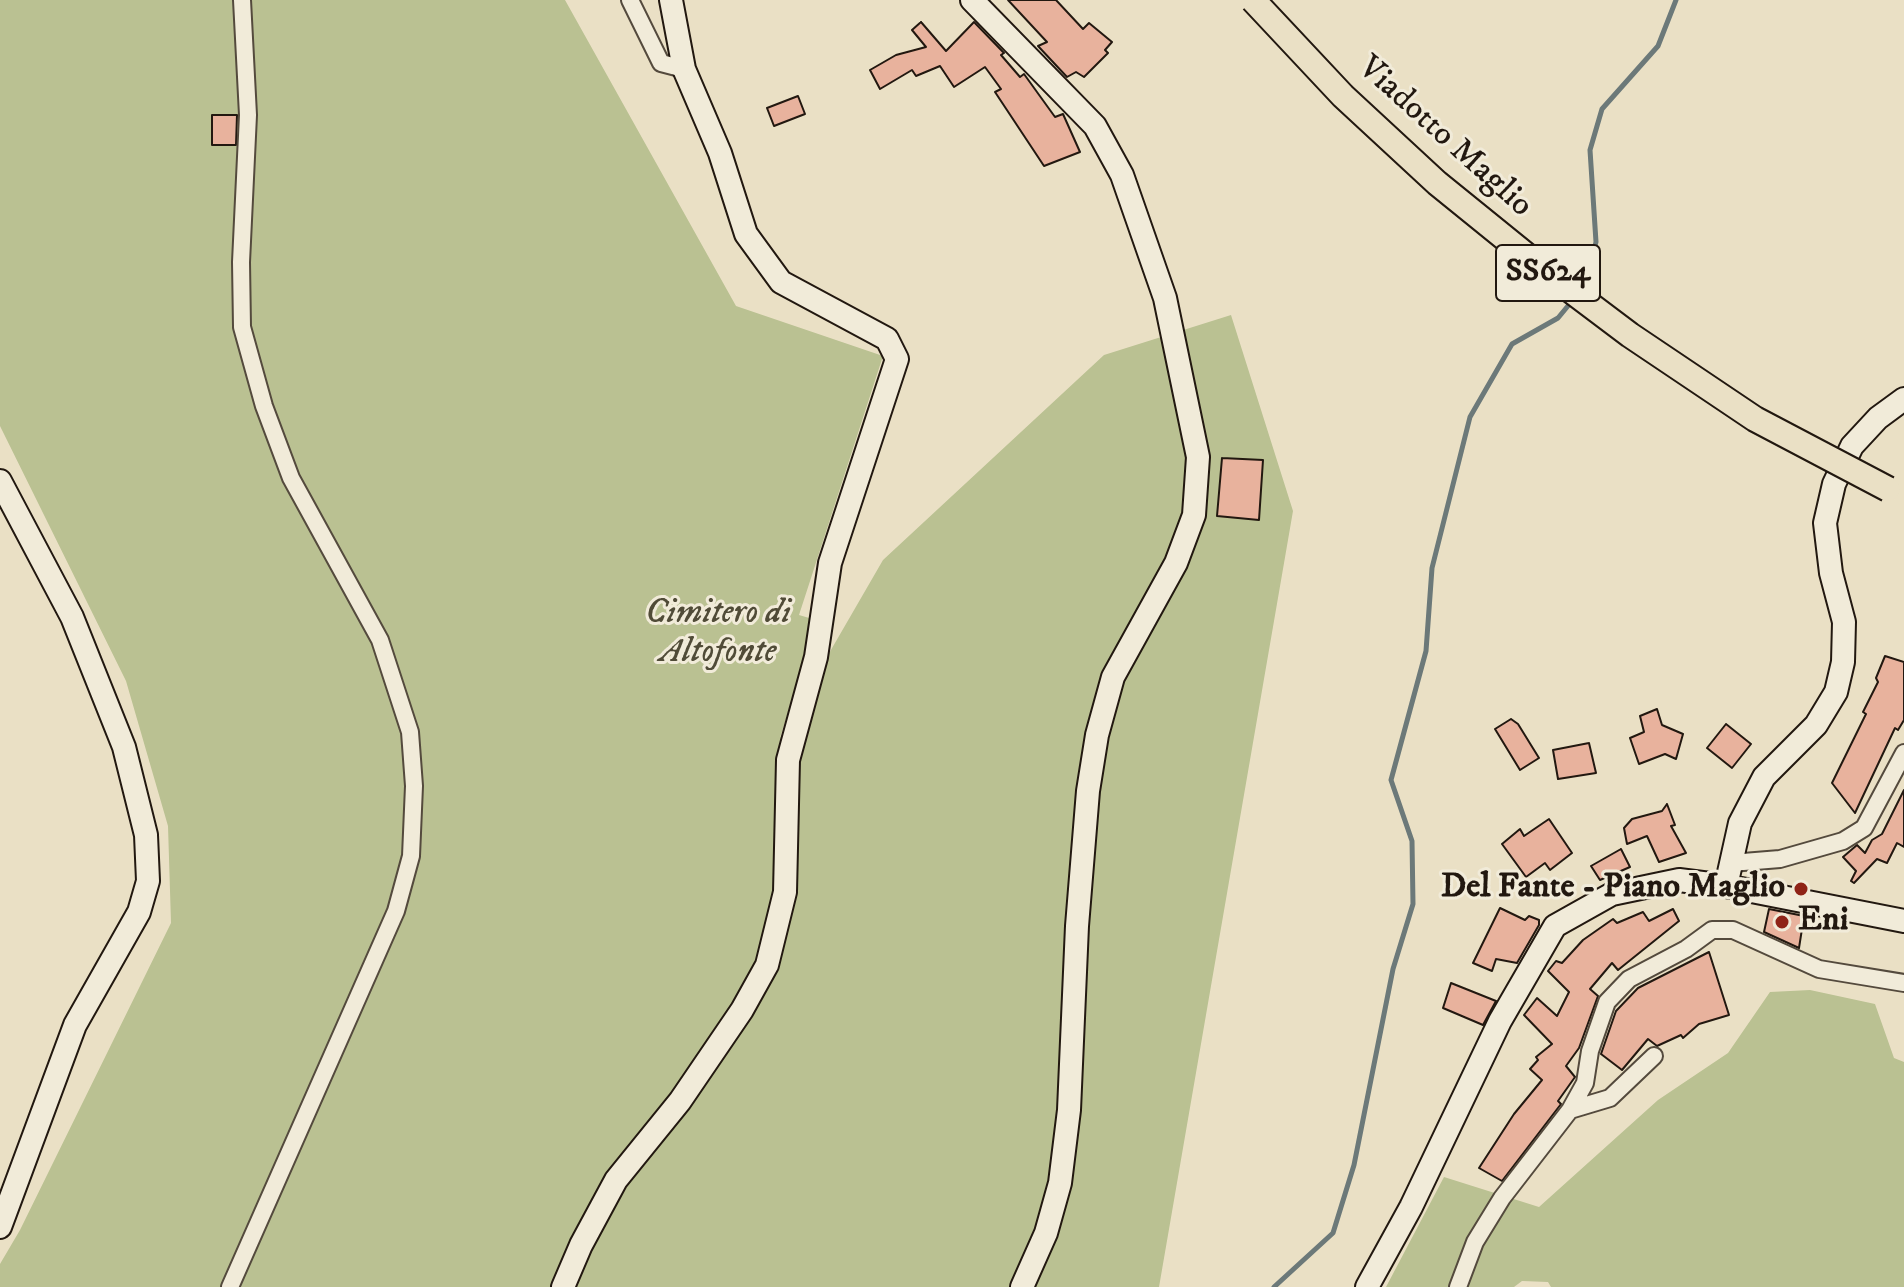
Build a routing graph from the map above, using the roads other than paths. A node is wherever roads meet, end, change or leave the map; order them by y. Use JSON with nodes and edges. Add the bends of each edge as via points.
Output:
{"nodes":[{"id":1,"x":242,"y":0,"type":"edge"},
{"id":2,"x":630,"y":0,"type":"edge"},
{"id":3,"x":671,"y":0,"type":"edge"},
{"id":4,"x":972,"y":0,"type":"edge"},
{"id":5,"x":1253,"y":0,"type":"edge"},
{"id":6,"x":684,"y":69,"type":"junction"},
{"id":7,"x":1904,"y":399,"type":"edge"},
{"id":8,"x":0,"y":481,"type":"edge"},
{"id":9,"x":1888,"y":489,"type":"dead end"},
{"id":10,"x":1904,"y":753,"type":"edge"},
{"id":11,"x":1728,"y":874,"type":"junction"},
{"id":12,"x":1904,"y":921,"type":"edge"},
{"id":13,"x":1904,"y":983,"type":"edge"},
{"id":14,"x":1654,"y":1056,"type":"dead end"},
{"id":15,"x":1570,"y":1110,"type":"junction"},
{"id":16,"x":0,"y":1227,"type":"edge"},
{"id":17,"x":230,"y":1287,"type":"edge"},
{"id":18,"x":563,"y":1287,"type":"edge"},
{"id":19,"x":1022,"y":1287,"type":"edge"},
{"id":20,"x":1367,"y":1287,"type":"edge"},
{"id":21,"x":1458,"y":1287,"type":"edge"}],
"edges":[{"from":1,"to":17,"type":"street","via":[[248,115],[242,327],[291,478],[380,640],[410,732],[414,786],[411,856],[396,911]]},
{"from":2,"to":6,"type":"street","via":[[661,63]]},
{"from":3,"to":6,"type":"main road"},
{"from":4,"to":19,"type":"main road","via":[[1095,126],[1122,175],[1165,298],[1198,457],[1194,515],[1176,563],[1113,677],[1097,735],[1083,851],[1060,1183],[1046,1233]]},
{"from":5,"to":9,"type":"main road","name":"Viadotto Maglio","number":"SS624","bridge":true,"via":[[1343,96],[1437,183],[1553,277],[1755,419]]},
{"from":6,"to":18,"type":"main road","via":[[720,153],[746,234],[781,282],[887,339],[897,359],[830,563],[816,657],[788,760],[785,892],[767,965],[680,1101],[616,1180]]},
{"from":7,"to":11,"type":"main road","via":[[1852,446],[1834,484],[1825,523],[1844,622],[1836,692],[1816,725],[1764,777],[1740,823]]},
{"from":8,"to":16,"type":"main road","via":[[72,617],[124,747],[146,835],[148,881],[139,912],[75,1025]]},
{"from":10,"to":11,"type":"street","via":[[1864,828],[1843,841]]},
{"from":11,"to":12,"type":"main road"},
{"from":11,"to":20,"type":"main road","via":[[1612,894],[1555,926],[1500,1021]]},
{"from":13,"to":15,"type":"street","via":[[1819,969],[1733,930],[1712,930],[1629,979],[1607,1002],[1585,1083]]},
{"from":14,"to":15,"type":"street","via":[[1610,1098]]},
{"from":15,"to":21,"type":"street","via":[[1502,1198],[1475,1242]]}]}
